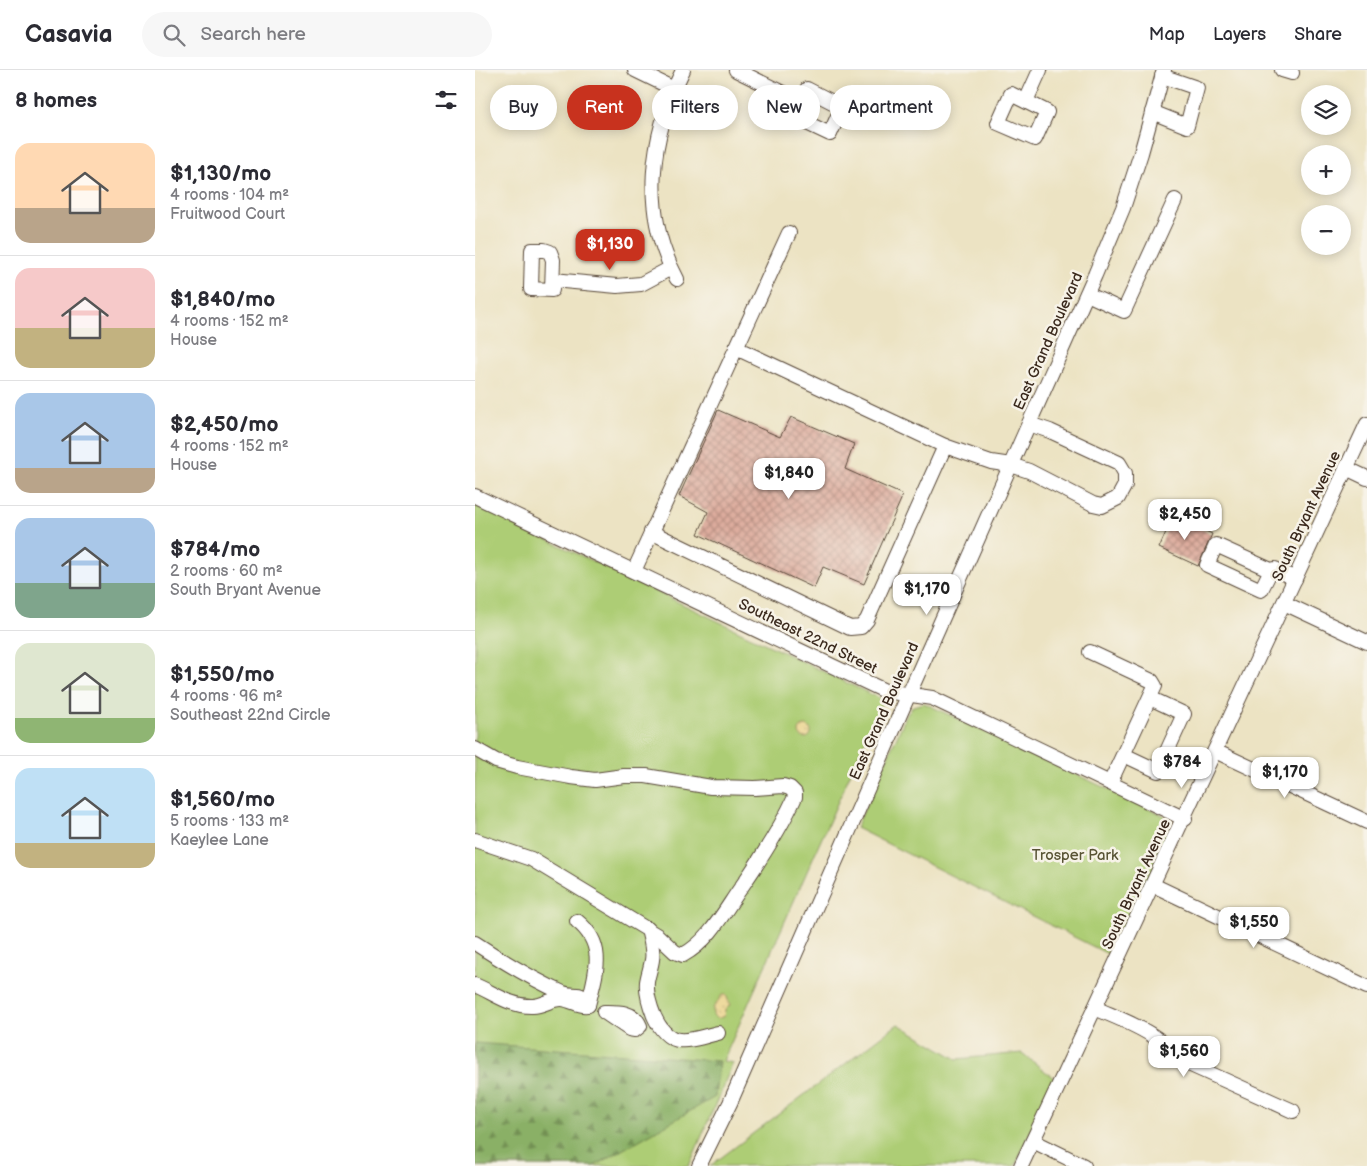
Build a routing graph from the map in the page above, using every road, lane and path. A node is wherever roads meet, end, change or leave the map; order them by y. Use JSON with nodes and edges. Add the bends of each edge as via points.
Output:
{"nodes":[{"id":1,"x":635,"y":70,"type":"edge"},
{"id":2,"x":683,"y":70,"type":"edge"},
{"id":3,"x":735,"y":70,"type":"edge"},
{"id":4,"x":1040,"y":70,"type":"edge"},
{"id":5,"x":1163,"y":73,"type":"edge"},
{"id":6,"x":668,"y":85,"type":"edge"},
{"id":7,"x":676,"y":85,"type":"edge"},
{"id":8,"x":766,"y":85,"type":"edge"},
{"id":9,"x":1026,"y":101,"type":"dead end"},
{"id":10,"x":1152,"y":112,"type":"junction"},
{"id":11,"x":660,"y":130,"type":"edge"},
{"id":12,"x":1175,"y":200,"type":"dead end"},
{"id":13,"x":789,"y":233,"type":"dead end"},
{"id":14,"x":553,"y":280,"type":"dead end"},
{"id":15,"x":1087,"y":294,"type":"junction"},
{"id":16,"x":735,"y":348,"type":"junction"},
{"id":17,"x":1029,"y":424,"type":"junction"},
{"id":18,"x":1367,"y":424,"type":"edge"},
{"id":19,"x":945,"y":446,"type":"junction"},
{"id":20,"x":1011,"y":465,"type":"junction"},
{"id":21,"x":1347,"y":468,"type":"junction"},
{"id":22,"x":1367,"y":478,"type":"edge"},
{"id":23,"x":475,"y":496,"type":"edge"},
{"id":24,"x":651,"y":532,"type":"junction"},
{"id":25,"x":1271,"y":570,"type":"dead end"},
{"id":26,"x":634,"y":571,"type":"junction"},
{"id":27,"x":1295,"y":579,"type":"junction"},
{"id":28,"x":1284,"y":603,"type":"junction"},
{"id":29,"x":1367,"y":642,"type":"edge"},
{"id":30,"x":1090,"y":652,"type":"dead end"},
{"id":31,"x":908,"y":696,"type":"junction"},
{"id":32,"x":1150,"y":698,"type":"junction"},
{"id":33,"x":475,"y":749,"type":"edge"},
{"id":34,"x":1215,"y":751,"type":"junction"},
{"id":35,"x":1124,"y":755,"type":"junction"},
{"id":36,"x":1110,"y":783,"type":"junction"},
{"id":37,"x":1185,"y":819,"type":"junction"},
{"id":38,"x":1367,"y":822,"type":"edge"},
{"id":39,"x":475,"y":840,"type":"edge"},
{"id":40,"x":1153,"y":885,"type":"junction"},
{"id":41,"x":577,"y":921,"type":"dead end"},
{"id":42,"x":648,"y":930,"type":"junction"},
{"id":43,"x":475,"y":943,"type":"edge"},
{"id":44,"x":475,"y":986,"type":"edge"},
{"id":45,"x":1367,"y":987,"type":"edge"},
{"id":46,"x":588,"y":1005,"type":"junction"},
{"id":47,"x":1095,"y":1008,"type":"junction"},
{"id":48,"x":718,"y":1033,"type":"dead end"},
{"id":49,"x":1293,"y":1111,"type":"dead end"},
{"id":50,"x":1033,"y":1141,"type":"junction"},
{"id":51,"x":1059,"y":1160,"type":"edge"},
{"id":52,"x":699,"y":1166,"type":"edge"},
{"id":53,"x":1021,"y":1166,"type":"edge"},
{"id":54,"x":1084,"y":1166,"type":"edge"}],
"edges":[{"from":1,"to":6,"type":"street"},
{"from":2,"to":7,"type":"street"},
{"from":3,"to":8,"type":"street"},
{"from":4,"to":9,"type":"street"},
{"from":5,"to":10,"type":"street","name":"East Grand Boulevard"},
{"from":5,"to":10,"type":"street","via":[[1197,88],[1187,126]]},
{"from":10,"to":15,"type":"street","name":"East Grand Boulevard","via":[[1123,208]]},
{"from":11,"to":14,"type":"street","via":[[652,177],[656,224],[662,249],[674,273],[641,284],[617,286]]},
{"from":12,"to":15,"type":"street","via":[[1124,311]]},
{"from":13,"to":16,"type":"street"},
{"from":15,"to":17,"type":"street","name":"East Grand Boulevard"},
{"from":16,"to":19,"type":"street"},
{"from":16,"to":24,"type":"street"},
{"from":17,"to":20,"type":"street","name":"East Grand Boulevard"},
{"from":17,"to":20,"type":"street","via":[[1119,463],[1125,473],[1125,484],[1118,498],[1103,506]]},
{"from":18,"to":21,"type":"street","name":"South Bryant Avenue"},
{"from":19,"to":20,"type":"street","via":[[991,462]]},
{"from":19,"to":24,"type":"street","via":[[861,627],[850,628]]},
{"from":20,"to":31,"type":"street","name":"East Grand Boulevard"},
{"from":21,"to":22,"type":"street"},
{"from":21,"to":27,"type":"street","name":"South Bryant Avenue"},
{"from":23,"to":26,"type":"street","name":"Southeast 22nd Street"},
{"from":24,"to":26,"type":"street"},
{"from":25,"to":27,"type":"street"},
{"from":26,"to":31,"type":"street","name":"Southeast 22nd Street","via":[[885,691]]},
{"from":27,"to":28,"type":"street","name":"South Bryant Avenue"},
{"from":28,"to":29,"type":"street"},
{"from":28,"to":34,"type":"street","name":"South Bryant Avenue"},
{"from":30,"to":32,"type":"street","via":[[1152,681],[1155,686]]},
{"from":31,"to":36,"type":"street","name":"Southeast 22nd Street","via":[[932,698]]},
{"from":31,"to":52,"type":"street","name":"East Grand Boulevard"},
{"from":32,"to":35,"type":"street"},
{"from":32,"to":35,"type":"street","via":[[1184,714],[1158,770]]},
{"from":33,"to":42,"type":"street","via":[[496,761],[571,777],[595,780],[646,776],[711,787],[783,786],[795,793],[790,809],[764,852],[702,941],[683,955]]},
{"from":34,"to":37,"type":"street","name":"South Bryant Avenue"},
{"from":34,"to":38,"type":"street"},
{"from":35,"to":36,"type":"street"},
{"from":36,"to":37,"type":"street","name":"Southeast 22nd Street"},
{"from":37,"to":40,"type":"street","name":"South Bryant Avenue"},
{"from":39,"to":42,"type":"street","via":[[531,859]]},
{"from":40,"to":45,"type":"street"},
{"from":40,"to":47,"type":"street","name":"South Bryant Avenue"},
{"from":41,"to":46,"type":"street","via":[[593,938],[597,954]]},
{"from":42,"to":48,"type":"street","via":[[653,957],[647,983],[648,996],[660,1029],[669,1038],[680,1040]]},
{"from":43,"to":46,"type":"street","via":[[527,976],[565,994],[583,996]]},
{"from":44,"to":46,"type":"street","via":[[522,1006],[562,999]]},
{"from":47,"to":49,"type":"street","via":[[1149,1033],[1182,1061]]},
{"from":47,"to":50,"type":"street","name":"South Bryant Avenue"},
{"from":50,"to":51,"type":"street"},
{"from":50,"to":53,"type":"street","name":"South Bryant Avenue"},
{"from":51,"to":54,"type":"street"}]}
